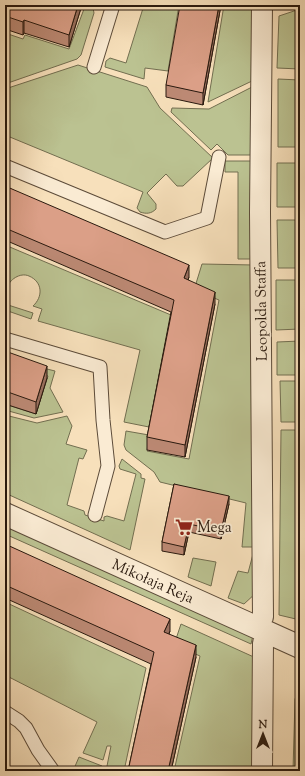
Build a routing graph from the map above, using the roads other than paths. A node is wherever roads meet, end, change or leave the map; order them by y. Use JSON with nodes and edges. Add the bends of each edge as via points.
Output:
{"nodes":[{"id":1,"x":113,"y":5,"type":"edge"},
{"id":2,"x":262,"y":5,"type":"edge"},
{"id":3,"x":94,"y":66,"type":"dead end"},
{"id":4,"x":219,"y":157,"type":"dead end"},
{"id":5,"x":5,"y":166,"type":"edge"},
{"id":6,"x":5,"y":339,"type":"edge"},
{"id":7,"x":5,"y":514,"type":"edge"},
{"id":8,"x":95,"y":515,"type":"dead end"},
{"id":9,"x":263,"y":617,"type":"dead end"},
{"id":10,"x":263,"y":642,"type":"dead end"},
{"id":11,"x":300,"y":647,"type":"edge"},
{"id":12,"x":5,"y":712,"type":"edge"},
{"id":13,"x":53,"y":771,"type":"edge"},
{"id":14,"x":262,"y":771,"type":"edge"}],
"edges":[{"from":1,"to":3,"type":"lane"},
{"from":2,"to":9,"type":"street","name":"Leopolda Staffa","via":[[260,212]]},
{"from":4,"to":5,"type":"lane","via":[[206,218],[165,232]]},
{"from":6,"to":8,"type":"lane","via":[[100,367],[108,466]]},
{"from":7,"to":11,"type":"street","name":"Mikołaja Reja"},
{"from":10,"to":14,"type":"street"},
{"from":12,"to":13,"type":"lane","via":[[26,728]]}]}
